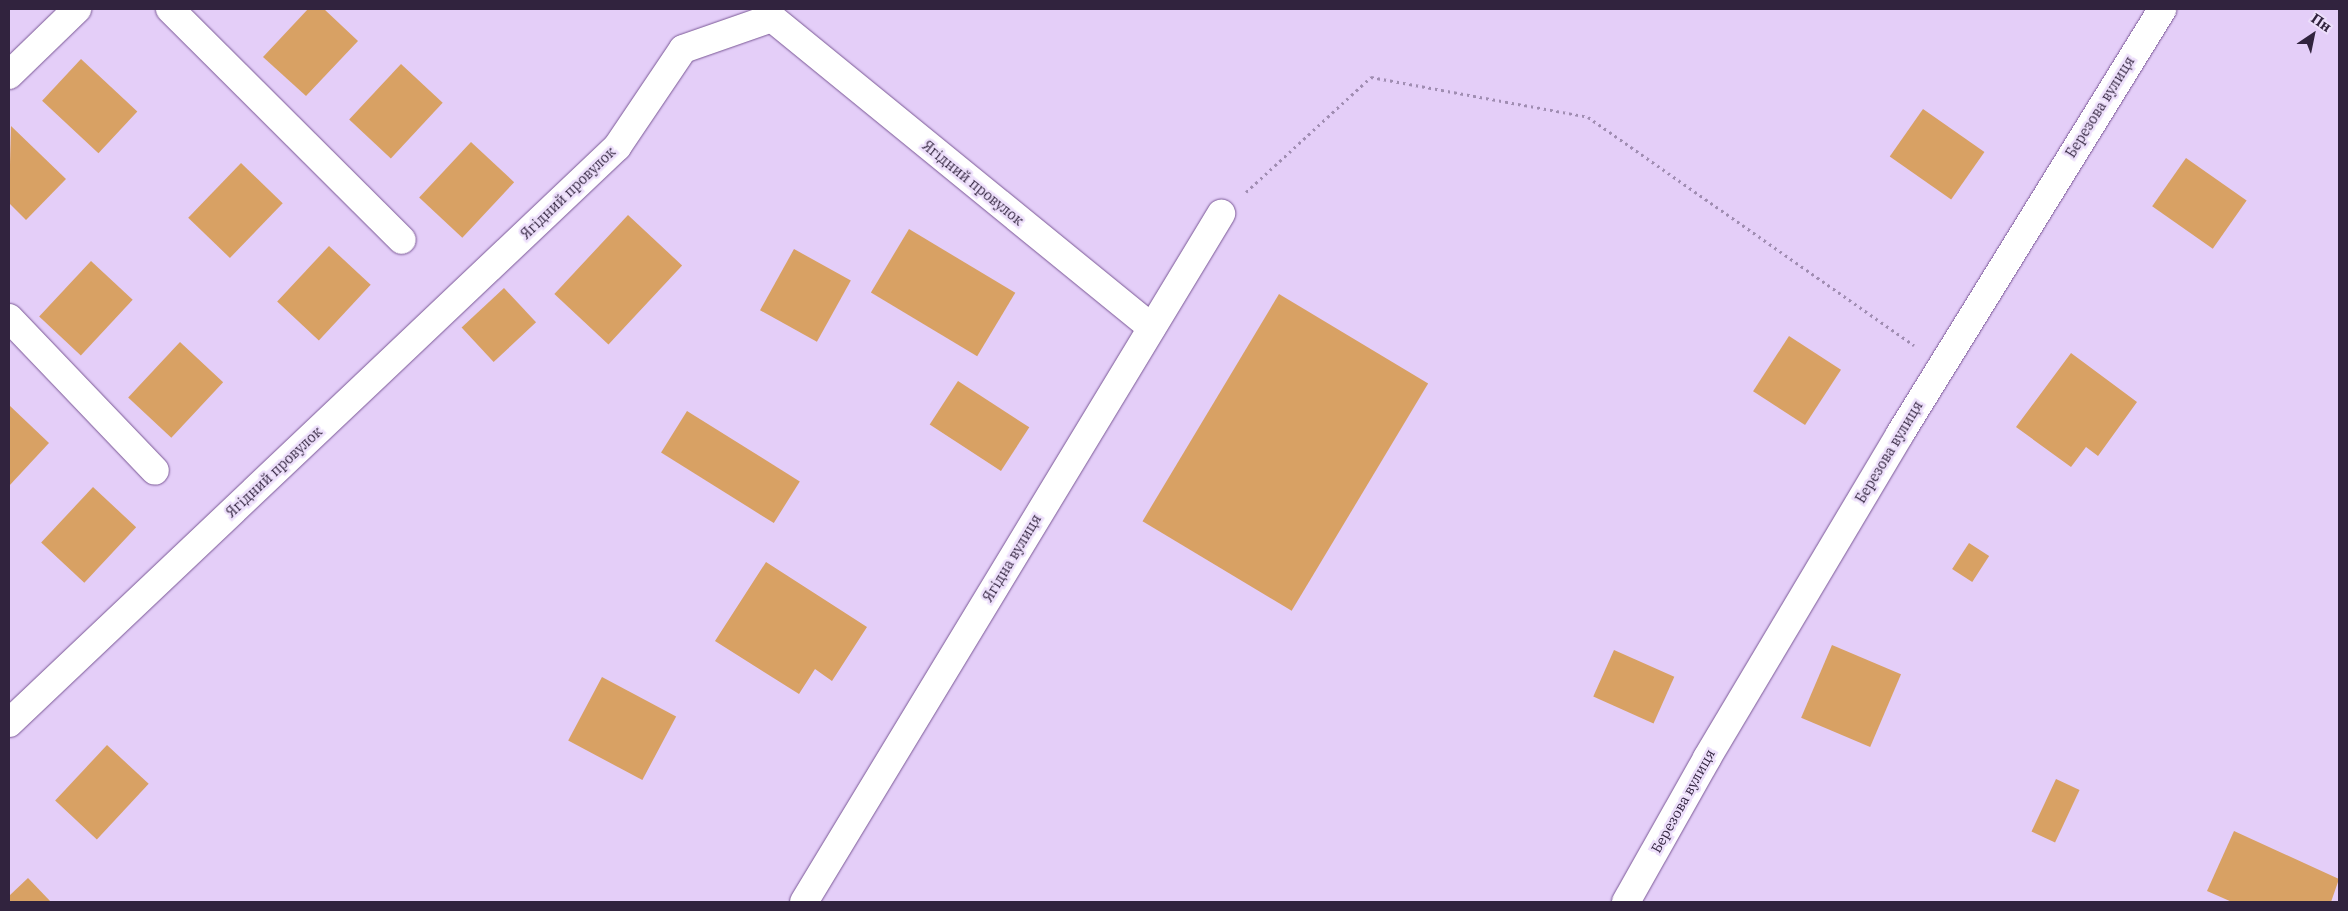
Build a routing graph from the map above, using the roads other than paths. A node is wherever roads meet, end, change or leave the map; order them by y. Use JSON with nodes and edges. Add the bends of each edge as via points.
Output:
{"nodes":[{"id":1,"x":77,"y":9,"type":"edge"},
{"id":2,"x":170,"y":9,"type":"edge"},
{"id":3,"x":2162,"y":9,"type":"edge"},
{"id":4,"x":9,"y":75,"type":"edge"},
{"id":5,"x":1221,"y":214,"type":"road end"},
{"id":6,"x":402,"y":240,"type":"dead end"},
{"id":7,"x":9,"y":318,"type":"edge"},
{"id":8,"x":1152,"y":328,"type":"junction"},
{"id":9,"x":155,"y":471,"type":"dead end"},
{"id":10,"x":9,"y":724,"type":"edge"},
{"id":11,"x":804,"y":902,"type":"edge"},
{"id":12,"x":1626,"y":902,"type":"edge"}],
"edges":[{"from":1,"to":4,"type":"street"},
{"from":2,"to":6,"type":"street"},
{"from":3,"to":12,"type":"street","name":"Березова вулиця","via":[[1942,364],[1707,758]]},
{"from":5,"to":8,"type":"street","name":"Ягідна вулиця"},
{"from":7,"to":9,"type":"street"},
{"from":8,"to":10,"type":"street","name":"Ягідний провулок","via":[[772,18],[683,49],[617,147]]},
{"from":8,"to":11,"type":"street","name":"Ягідна вулиця"}]}
